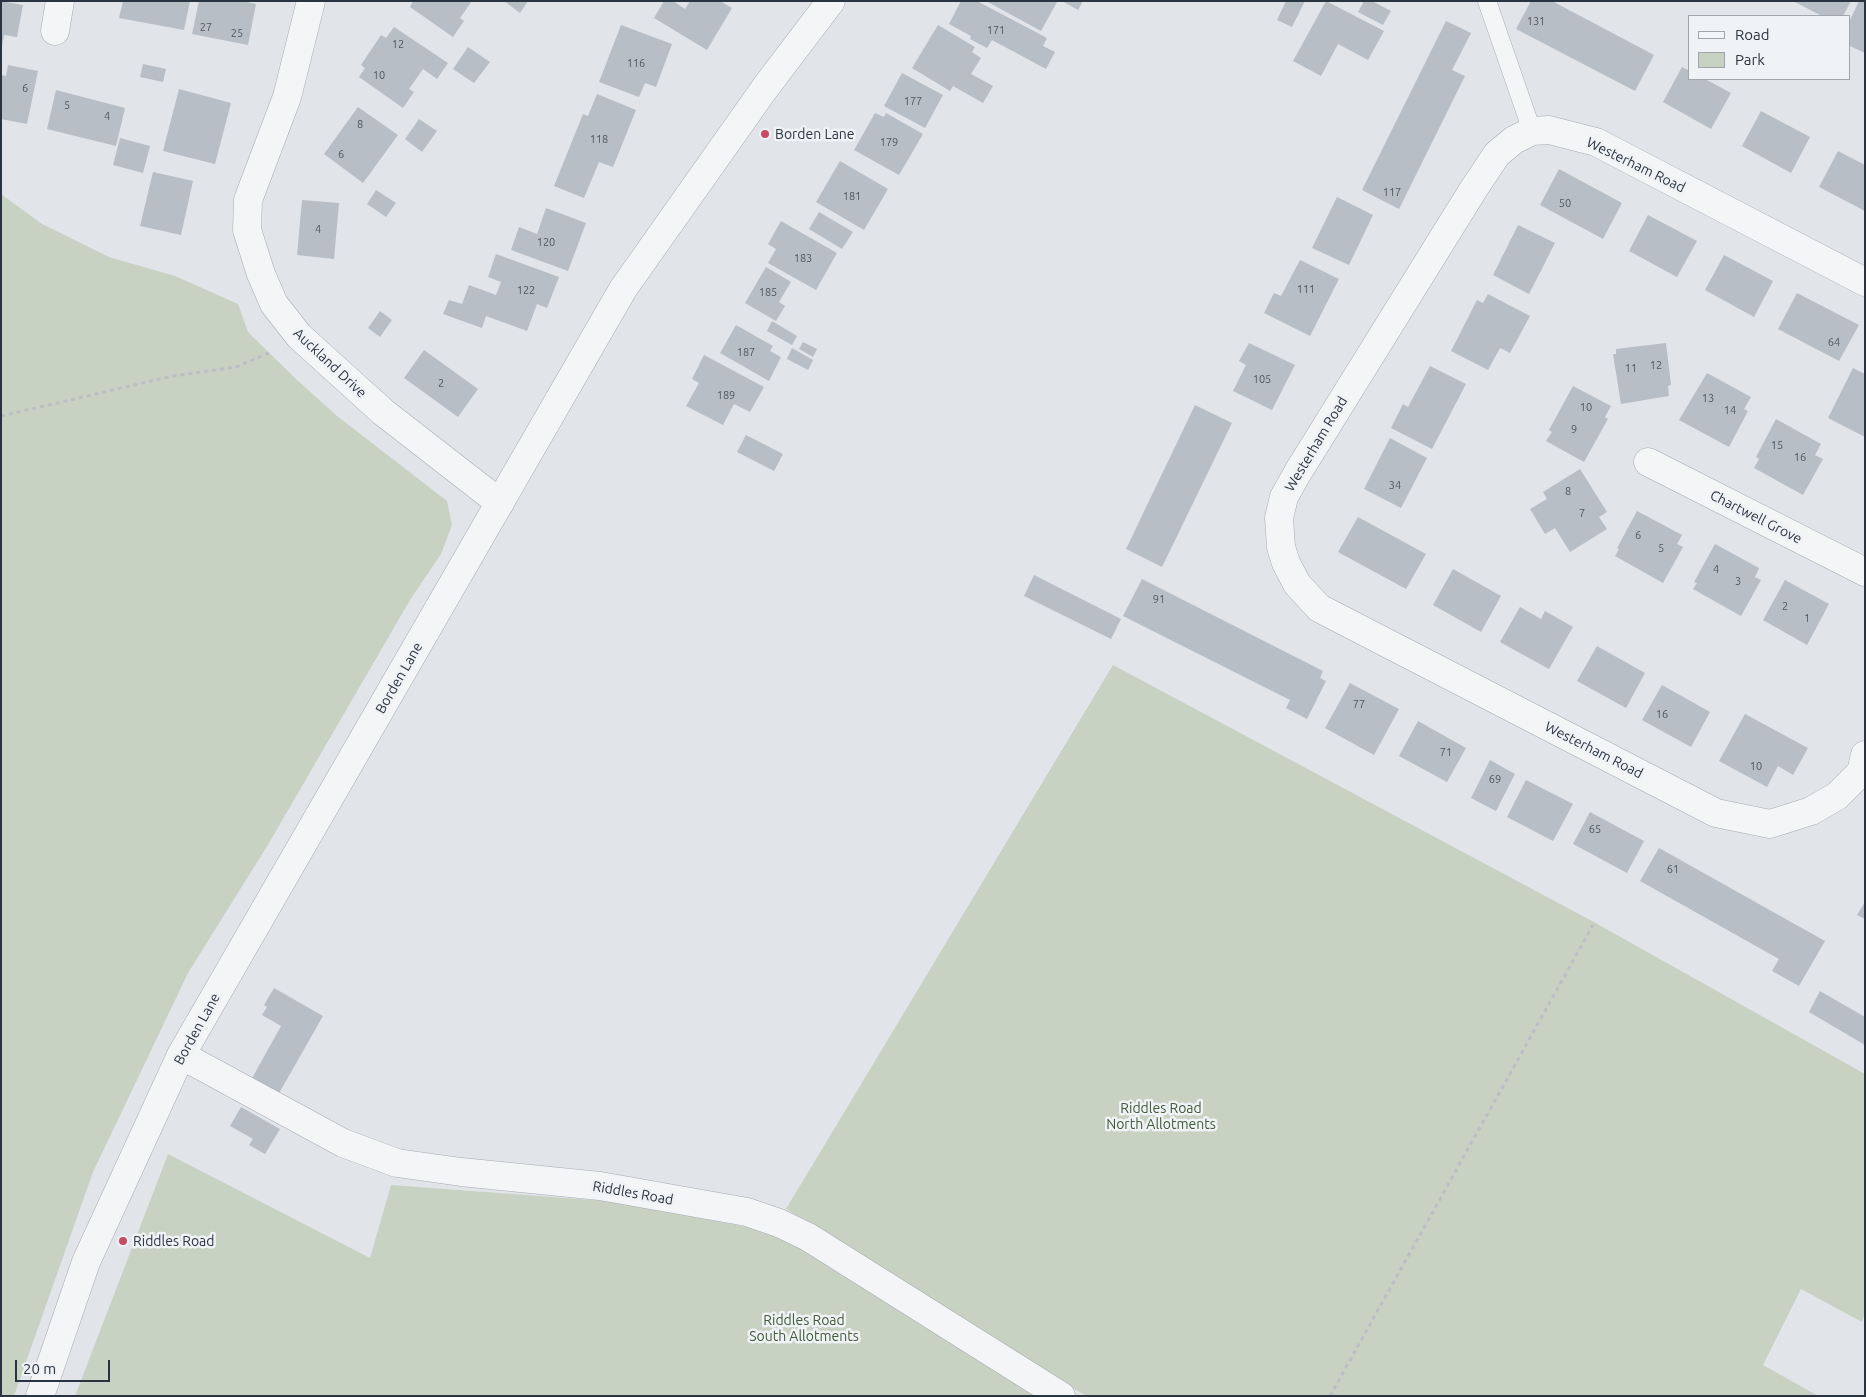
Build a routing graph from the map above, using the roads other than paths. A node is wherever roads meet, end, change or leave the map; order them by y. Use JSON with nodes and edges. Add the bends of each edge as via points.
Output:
{"nodes":[{"id":1,"x":60,"y":1,"type":"edge"},
{"id":2,"x":311,"y":1,"type":"edge"},
{"id":3,"x":831,"y":1,"type":"edge"},
{"id":4,"x":1487,"y":1,"type":"edge"},
{"id":5,"x":55,"y":32,"type":"dead end"},
{"id":6,"x":1532,"y":131,"type":"junction"},
{"id":7,"x":1865,"y":282,"type":"edge"},
{"id":8,"x":1648,"y":462,"type":"dead end"},
{"id":9,"x":500,"y":503,"type":"junction"},
{"id":10,"x":1865,"y":572,"type":"edge"},
{"id":11,"x":1865,"y":755,"type":"edge"},
{"id":12,"x":181,"y":1055,"type":"junction"},
{"id":13,"x":40,"y":1396,"type":"edge"},
{"id":14,"x":1061,"y":1396,"type":"edge"}],
"edges":[{"from":1,"to":5,"type":"street"},
{"from":2,"to":9,"type":"street","name":"Auckland Drive","via":[[287,97],[248,200],[247,230],[261,274],[274,304],[299,336],[383,412]]},
{"from":3,"to":9,"type":"street","name":"Borden Lane","via":[[765,88],[623,289]]},
{"from":4,"to":6,"type":"lane"},
{"from":6,"to":7,"type":"street","name":"Westerham Road","via":[[1549,130],[1596,142]]},
{"from":6,"to":11,"type":"street","name":"Westerham Road","via":[[1497,154],[1284,497],[1280,518],[1282,547],[1297,584],[1319,608],[1716,813],[1770,824],[1811,811],[1837,796],[1861,772]]},
{"from":8,"to":10,"type":"street","name":"Chartwell Grove"},
{"from":9,"to":12,"type":"street","name":"Borden Lane"},
{"from":12,"to":13,"type":"street","name":"Borden Lane","via":[[86,1262]]},
{"from":12,"to":14,"type":"street","name":"Riddles Road","via":[[343,1143],[397,1163],[600,1186],[747,1212],[779,1223],[808,1237]]}]}
